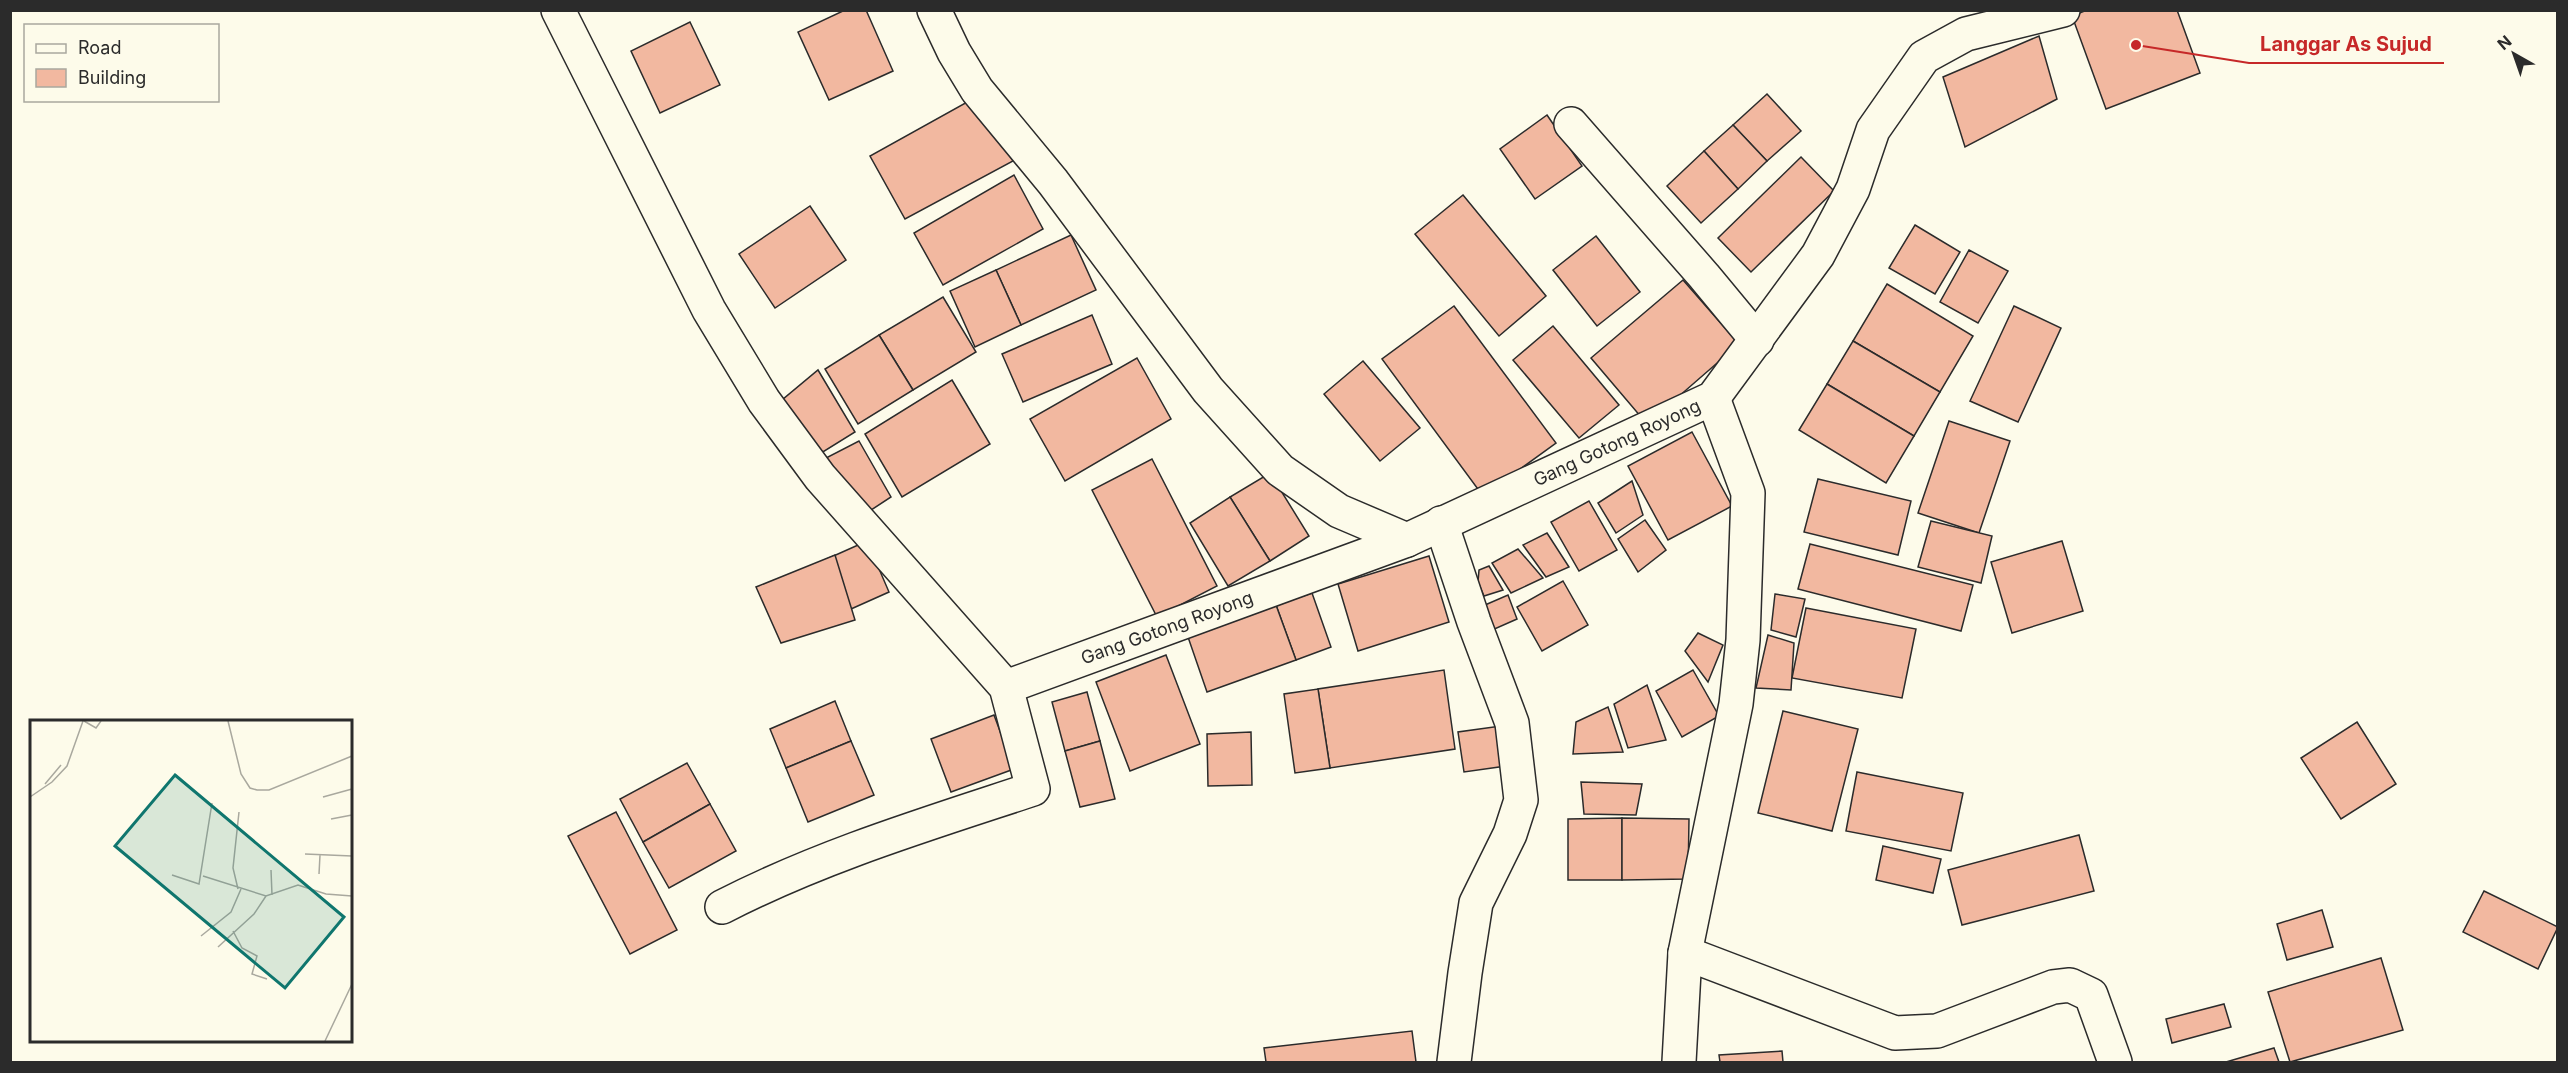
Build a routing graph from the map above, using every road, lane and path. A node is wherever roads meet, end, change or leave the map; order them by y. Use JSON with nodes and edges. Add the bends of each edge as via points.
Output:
{"nodes":[{"id":1,"x":558,"y":10,"type":"edge"},
{"id":2,"x":934,"y":10,"type":"edge"},
{"id":3,"x":2063,"y":10,"type":"edge"},
{"id":4,"x":1571,"y":124,"type":"dead end"},
{"id":5,"x":1757,"y":340,"type":"junction"},
{"id":6,"x":1713,"y":398,"type":"junction"},
{"id":7,"x":1441,"y":523,"type":"junction"},
{"id":8,"x":1407,"y":540,"type":"junction"},
{"id":9,"x":1006,"y":687,"type":"junction"},
{"id":10,"x":722,"y":907,"type":"dead end"},
{"id":11,"x":1685,"y":953,"type":"junction"},
{"id":12,"x":1454,"y":1062,"type":"edge"},
{"id":13,"x":1679,"y":1062,"type":"edge"},
{"id":14,"x":2115,"y":1062,"type":"edge"}],
"edges":[{"from":1,"to":9,"type":"street","via":[[709,310],[764,401],[820,477]]},
{"from":2,"to":8,"type":"street","via":[[977,90],[1053,182],[1232,417],[1280,470],[1339,511]]},
{"from":3,"to":5,"type":"street","name":"Gang Gotong Royong","via":[[1966,34],[1924,57],[1874,130],[1853,189],[1818,255]]},
{"from":4,"to":5,"type":"street"},
{"from":5,"to":6,"type":"street","name":"Gang Gotong Royong"},
{"from":6,"to":7,"type":"street","name":"Gang Gotong Royong"},
{"from":6,"to":11,"type":"street","via":[[1748,494],[1743,640],[1736,704]]},
{"from":7,"to":8,"type":"street","name":"Gang Gotong Royong"},
{"from":7,"to":12,"type":"street","via":[[1512,723],[1521,800],[1510,834],[1476,903]]},
{"from":8,"to":9,"type":"street","name":"Gang Gotong Royong"},
{"from":9,"to":10,"type":"street","via":[[1033,789],[771,881]]},
{"from":11,"to":13,"type":"street"},
{"from":11,"to":14,"type":"street","via":[[1895,1033],[1937,1031],[2053,987],[2070,985],[2091,995]]}]}
